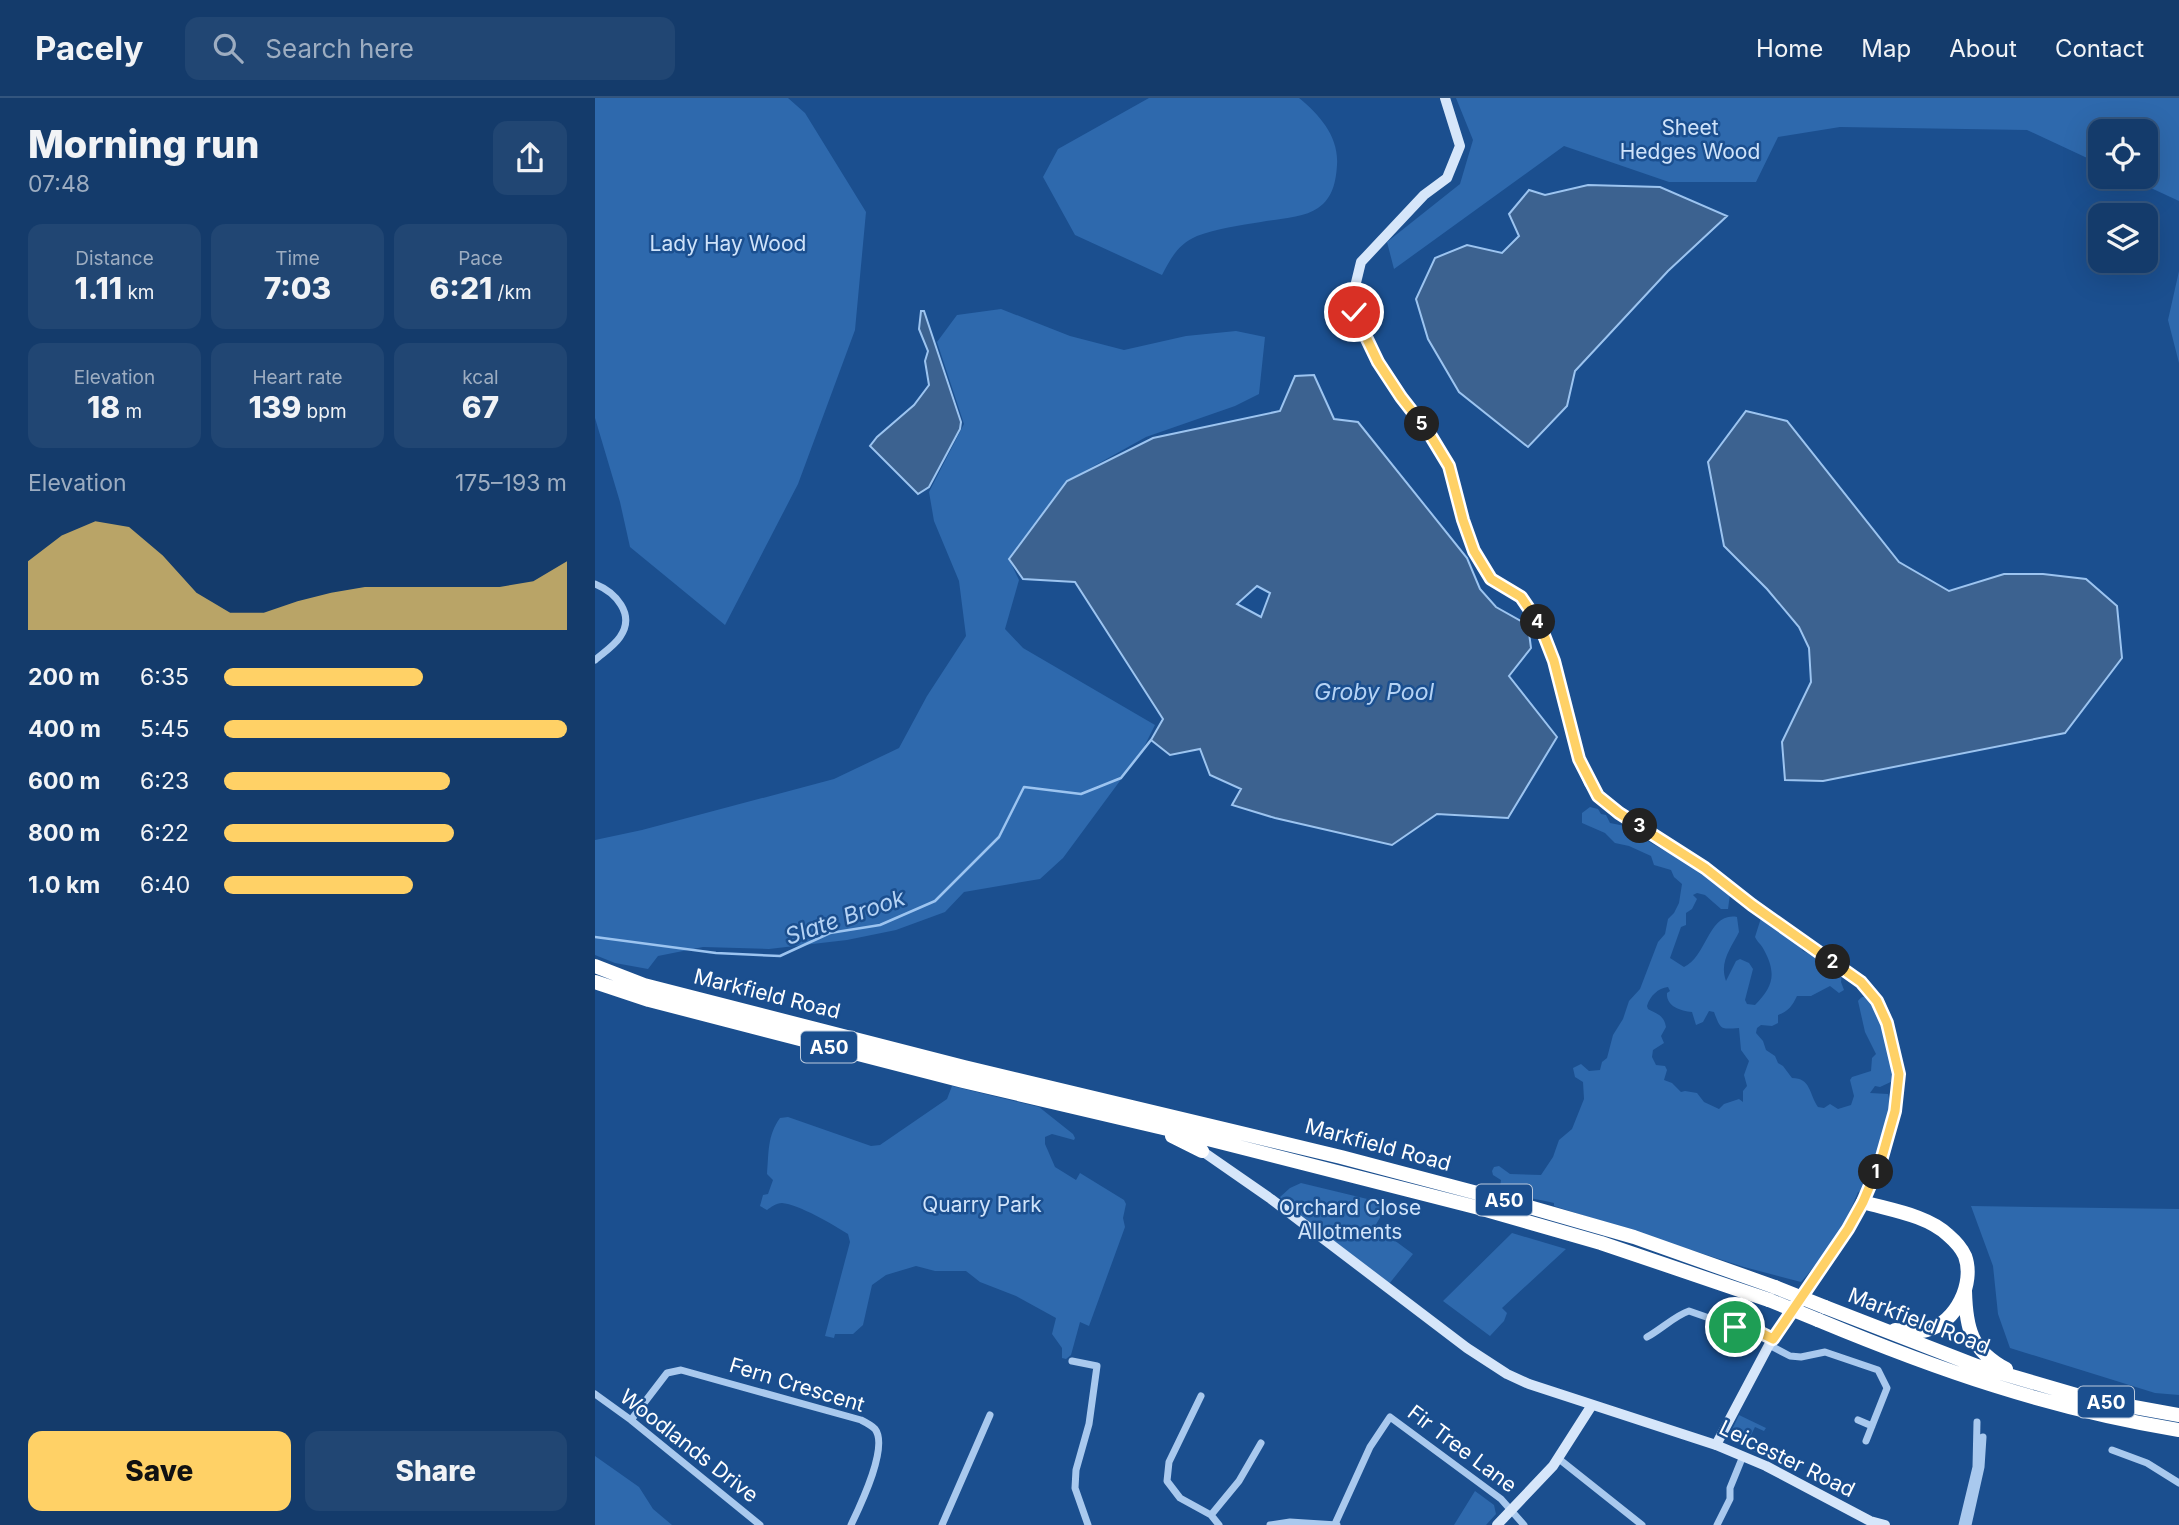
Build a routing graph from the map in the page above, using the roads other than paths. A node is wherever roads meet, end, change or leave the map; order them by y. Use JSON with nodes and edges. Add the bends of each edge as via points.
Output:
{"nodes":[{"id":1,"x":1445,"y":98,"type":"edge"},
{"id":2,"x":595,"y":583,"type":"edge"},
{"id":3,"x":595,"y":660,"type":"edge"},
{"id":4,"x":595,"y":966,"type":"edge"},
{"id":5,"x":595,"y":982,"type":"edge"},
{"id":6,"x":1128,"y":1119,"type":"junction"},
{"id":7,"x":1202,"y":1151,"type":"joint"},
{"id":8,"x":1863,"y":1202,"type":"junction"},
{"id":9,"x":1965,"y":1290,"type":"junction"},
{"id":10,"x":1772,"y":1294,"type":"junction"},
{"id":11,"x":1821,"y":1313,"type":"junction"},
{"id":12,"x":1650,"y":1324,"type":"dead end"},
{"id":13,"x":1874,"y":1327,"type":"junction"},
{"id":14,"x":1771,"y":1342,"type":"junction"},
{"id":15,"x":1072,"y":1361,"type":"dead end"},
{"id":16,"x":2034,"y":1384,"type":"junction"},
{"id":17,"x":595,"y":1394,"type":"edge"},
{"id":18,"x":1201,"y":1396,"type":"dead end"},
{"id":19,"x":1592,"y":1405,"type":"junction"},
{"id":20,"x":990,"y":1415,"type":"dead end"},
{"id":21,"x":2179,"y":1415,"type":"edge"},
{"id":22,"x":631,"y":1420,"type":"junction"},
{"id":23,"x":1858,"y":1420,"type":"dead end"},
{"id":24,"x":1977,"y":1422,"type":"dead end"},
{"id":25,"x":1872,"y":1426,"type":"junction"},
{"id":26,"x":2179,"y":1430,"type":"edge"},
{"id":27,"x":1983,"y":1437,"type":"dead end"},
{"id":28,"x":1866,"y":1441,"type":"dead end"},
{"id":29,"x":1261,"y":1443,"type":"dead end"},
{"id":30,"x":1716,"y":1445,"type":"junction"},
{"id":31,"x":2112,"y":1451,"type":"dead end"},
{"id":32,"x":1743,"y":1456,"type":"junction"},
{"id":33,"x":1559,"y":1459,"type":"junction"},
{"id":34,"x":2179,"y":1483,"type":"edge"},
{"id":35,"x":1512,"y":1509,"type":"junction"},
{"id":36,"x":1211,"y":1515,"type":"junction"},
{"id":37,"x":1336,"y":1524,"type":"edge"},
{"id":38,"x":760,"y":1525,"type":"edge"},
{"id":39,"x":851,"y":1525,"type":"edge"},
{"id":40,"x":942,"y":1525,"type":"edge"},
{"id":41,"x":1088,"y":1525,"type":"edge"},
{"id":42,"x":1219,"y":1525,"type":"edge"},
{"id":43,"x":1270,"y":1525,"type":"edge"},
{"id":44,"x":1497,"y":1525,"type":"edge"},
{"id":45,"x":1524,"y":1525,"type":"edge"},
{"id":46,"x":1642,"y":1525,"type":"edge"},
{"id":47,"x":1717,"y":1525,"type":"edge"},
{"id":48,"x":1885,"y":1525,"type":"edge"},
{"id":49,"x":1962,"y":1525,"type":"edge"},
{"id":50,"x":1968,"y":1525,"type":"edge"}],
"edges":[{"from":1,"to":8,"type":"street","via":[[1460,146],[1447,178],[1424,195],[1361,262],[1352,299],[1355,318],[1378,362],[1449,466],[1474,551],[1491,579],[1521,597],[1540,625],[1579,759],[1598,796],[1851,975],[1877,1001],[1894,1047],[1898,1096],[1882,1157]]},
{"from":2,"to":3,"type":"street","via":[[615,595],[623,608],[625,626],[615,643]]},
{"from":4,"to":10,"type":"highway","name":"Markfield Road","number":"A50","via":[[644,985],[1515,1203],[1634,1237]]},
{"from":5,"to":6,"type":"highway","name":"Markfield Road","number":"A50","via":[[963,1081]]},
{"from":6,"to":7,"type":"highway"},
{"from":6,"to":10,"type":"highway","name":"Markfield Road","number":"A50","via":[[1479,1208]]},
{"from":7,"to":19,"type":"street","via":[[1486,1361],[1517,1379]]},
{"from":8,"to":9,"type":"highway","via":[[1946,1232],[1966,1257]]},
{"from":8,"to":14,"type":"street"},
{"from":9,"to":13,"type":"highway","via":[[1948,1318],[1928,1330]]},
{"from":9,"to":16,"type":"highway","via":[[1967,1325],[1978,1347],[1988,1358]]},
{"from":10,"to":11,"type":"highway","name":"Markfield Road","number":"A50","bridge":true},
{"from":11,"to":13,"type":"highway","name":"Markfield Road","number":"A50"},
{"from":11,"to":26,"type":"highway","name":"Markfield Road","number":"A50","via":[[1876,1344],[1998,1388],[2104,1417]]},
{"from":12,"to":14,"type":"street","via":[[1651,1335],[1689,1311],[1757,1331]]},
{"from":13,"to":16,"type":"highway","name":"Markfield Road","number":"A50"},
{"from":14,"to":25,"type":"street","via":[[1790,1356],[1825,1352],[1878,1370],[1887,1388]]},
{"from":14,"to":30,"type":"street"},
{"from":15,"to":41,"type":"street","via":[[1097,1366],[1087,1435],[1076,1470],[1075,1488]]},
{"from":16,"to":21,"type":"highway","name":"Markfield Road","number":"A50"},
{"from":17,"to":22,"type":"street","name":"Woodlands Drive"},
{"from":18,"to":36,"type":"street","via":[[1169,1462],[1167,1481],[1180,1498]]},
{"from":19,"to":30,"type":"street","name":"Leicester Road"},
{"from":19,"to":33,"type":"street"},
{"from":20,"to":40,"type":"street"},
{"from":22,"to":38,"type":"street","name":"Woodlands Drive"},
{"from":22,"to":39,"type":"street","name":"Fern Crescent","via":[[667,1373],[681,1370],[861,1420],[875,1430],[880,1445]]},
{"from":23,"to":25,"type":"street"},
{"from":24,"to":49,"type":"street","via":[[1976,1467]]},
{"from":25,"to":28,"type":"street"},
{"from":27,"to":50,"type":"street"},
{"from":29,"to":36,"type":"street","via":[[1239,1481]]},
{"from":30,"to":32,"type":"street","name":"Leicester Road"},
{"from":31,"to":34,"type":"street","via":[[2147,1463]]},
{"from":32,"to":47,"type":"street"},
{"from":32,"to":48,"type":"street","name":"Leicester Road"},
{"from":33,"to":35,"type":"street"},
{"from":33,"to":46,"type":"street"},
{"from":35,"to":37,"type":"street","name":"Fir Tree Lane","via":[[1390,1417],[1370,1447]]},
{"from":35,"to":44,"type":"street"},
{"from":35,"to":45,"type":"street","name":"Fir Tree Lane"},
{"from":36,"to":42,"type":"street"},
{"from":37,"to":43,"type":"street"}]}
